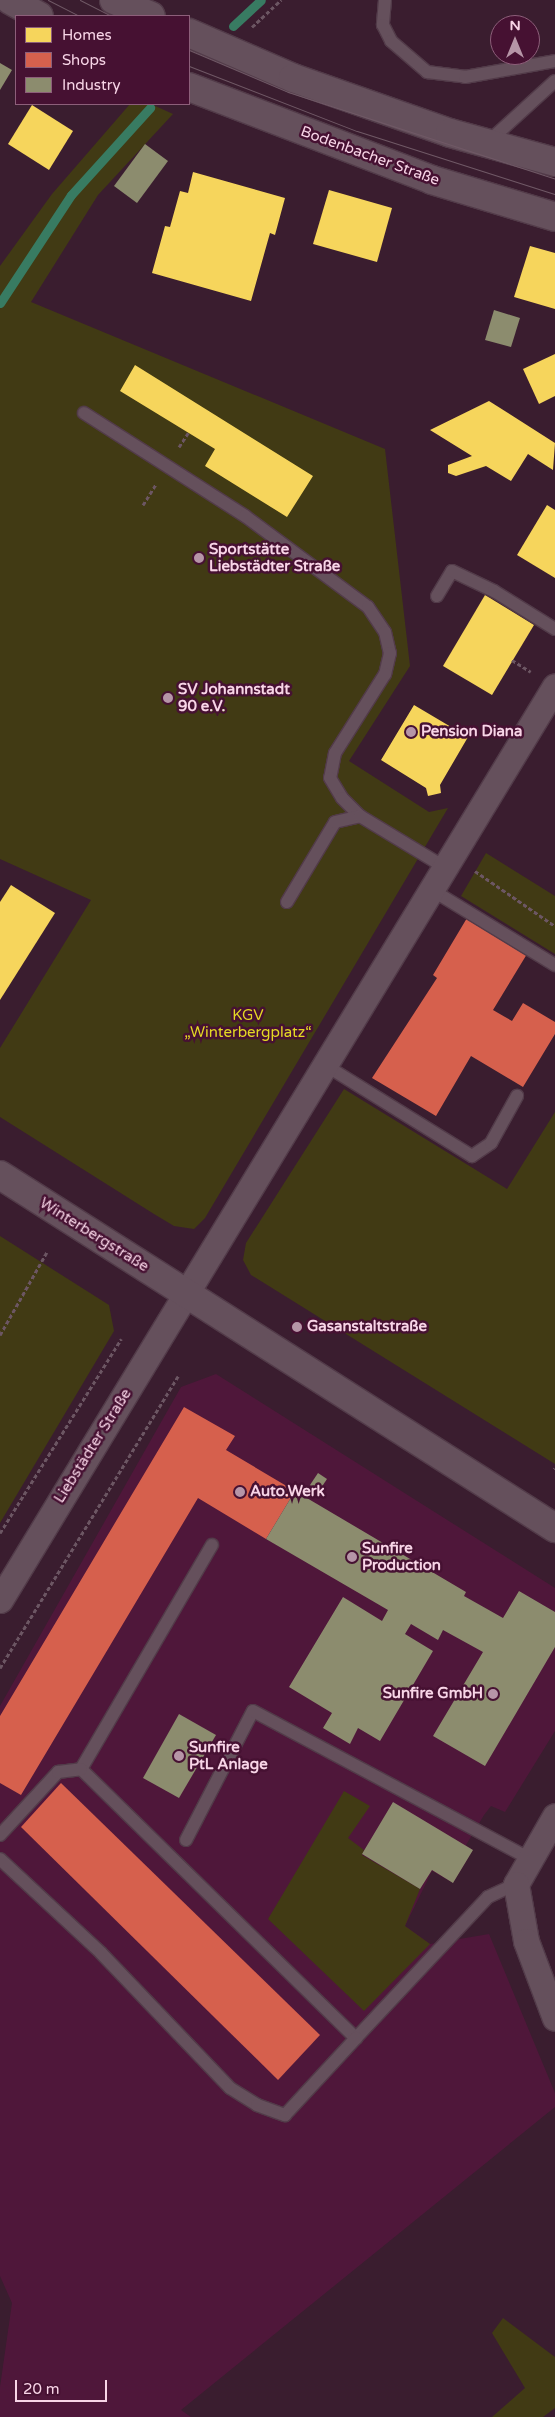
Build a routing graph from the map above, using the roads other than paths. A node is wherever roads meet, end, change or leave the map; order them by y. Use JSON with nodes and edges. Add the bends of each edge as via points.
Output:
{"nodes":[{"id":1,"x":10,"y":0,"type":"edge"},
{"id":2,"x":114,"y":0,"type":"edge"},
{"id":3,"x":385,"y":0,"type":"edge"},
{"id":4,"x":37,"y":15,"type":"edge"},
{"id":5,"x":148,"y":15,"type":"edge"},
{"id":6,"x":190,"y":33,"type":"edge"},
{"id":7,"x":555,"y":61,"type":"edge"},
{"id":8,"x":555,"y":81,"type":"edge"},
{"id":9,"x":190,"y":87,"type":"edge"},
{"id":10,"x":487,"y":143,"type":"junction"},
{"id":11,"x":555,"y":162,"type":"edge"},
{"id":12,"x":555,"y":217,"type":"edge"},
{"id":13,"x":84,"y":413,"type":"dead end"},
{"id":14,"x":437,"y":596,"type":"dead end"},
{"id":15,"x":555,"y":629,"type":"edge"},
{"id":16,"x":555,"y":686,"type":"edge"},
{"id":17,"x":360,"y":816,"type":"junction"},
{"id":18,"x":446,"y":868,"type":"junction"},
{"id":19,"x":432,"y":890,"type":"junction"},
{"id":20,"x":287,"y":902,"type":"dead end"},
{"id":21,"x":555,"y":965,"type":"edge"},
{"id":22,"x":325,"y":1065,"type":"junction"},
{"id":23,"x":517,"y":1096,"type":"dead end"},
{"id":24,"x":0,"y":1175,"type":"edge"},
{"id":25,"x":189,"y":1294,"type":"junction"},
{"id":26,"x":555,"y":1528,"type":"edge"},
{"id":27,"x":212,"y":1546,"type":"dead end"},
{"id":28,"x":0,"y":1600,"type":"edge"},
{"id":29,"x":81,"y":1769,"type":"junction"},
{"id":30,"x":555,"y":1816,"type":"edge"},
{"id":31,"x":0,"y":1835,"type":"edge"},
{"id":32,"x":186,"y":1840,"type":"dead end"},
{"id":33,"x":530,"y":1859,"type":"junction"},
{"id":34,"x":0,"y":1860,"type":"edge"},
{"id":35,"x":516,"y":1884,"type":"junction"},
{"id":36,"x":555,"y":2018,"type":"edge"},
{"id":37,"x":356,"y":2038,"type":"junction"}],
"edges":[{"from":1,"to":4,"type":"street"},
{"from":2,"to":5,"type":"street"},
{"from":3,"to":7,"type":"lane","via":[[384,25],[391,41],[427,72],[466,76]]},
{"from":6,"to":10,"type":"street","via":[[293,78]]},
{"from":8,"to":10,"type":"lane"},
{"from":9,"to":12,"type":"street","name":"Bodenbacher Straße","via":[[432,180]]},
{"from":10,"to":11,"type":"street"},
{"from":13,"to":17,"type":"lane","via":[[245,516],[368,607],[385,632],[390,653],[385,674],[335,753],[330,778],[342,798]]},
{"from":14,"to":15,"type":"lane","via":[[452,571],[494,591]]},
{"from":16,"to":18,"type":"street","name":"Liebstädter Straße"},
{"from":17,"to":18,"type":"lane"},
{"from":17,"to":20,"type":"lane","via":[[336,822]]},
{"from":18,"to":19,"type":"street","name":"Liebstädter Straße"},
{"from":19,"to":21,"type":"lane"},
{"from":19,"to":22,"type":"street","name":"Liebstädter Straße"},
{"from":22,"to":23,"type":"lane","via":[[472,1156],[491,1143]]},
{"from":22,"to":25,"type":"street","name":"Liebstädter Straße"},
{"from":24,"to":25,"type":"street","name":"Winterbergstraße"},
{"from":25,"to":26,"type":"street","name":"Winterbergstraße"},
{"from":25,"to":28,"type":"street","name":"Liebstädter Straße"},
{"from":27,"to":29,"type":"lane"},
{"from":29,"to":31,"type":"lane","via":[[58,1772]]},
{"from":29,"to":37,"type":"lane"},
{"from":30,"to":33,"type":"street"},
{"from":32,"to":33,"type":"lane","via":[[253,1711]]},
{"from":33,"to":35,"type":"street"},
{"from":34,"to":37,"type":"lane","via":[[101,1953],[230,2088],[257,2105],[285,2115]]},
{"from":35,"to":36,"type":"street","via":[[526,1941]]},
{"from":35,"to":37,"type":"lane","via":[[488,1897]]}]}
